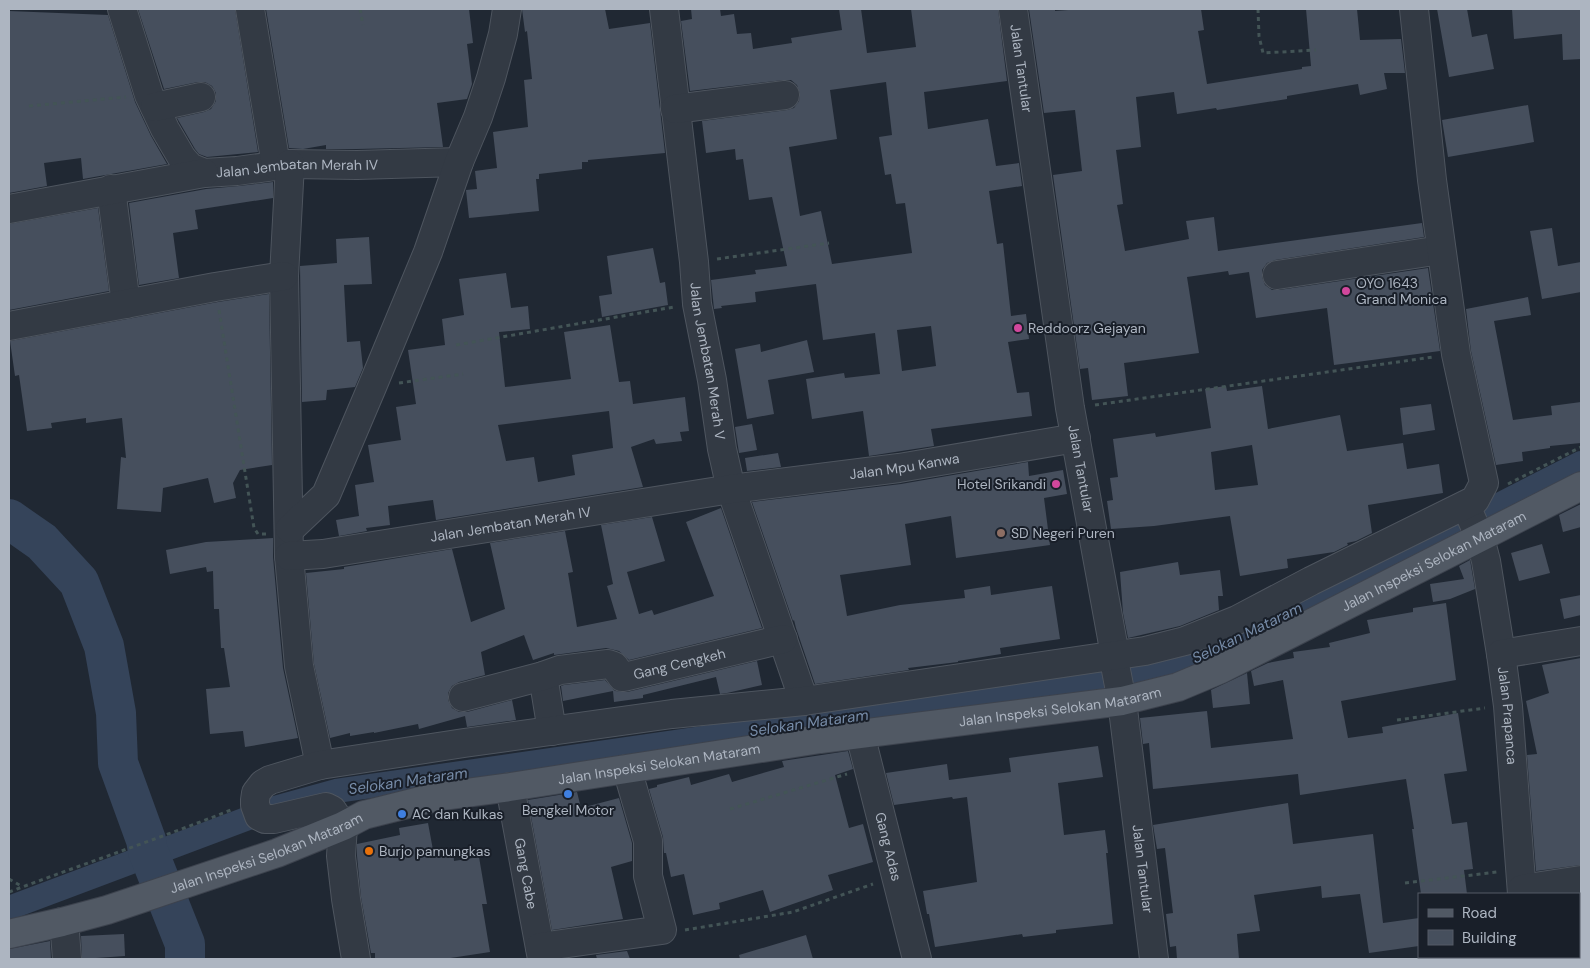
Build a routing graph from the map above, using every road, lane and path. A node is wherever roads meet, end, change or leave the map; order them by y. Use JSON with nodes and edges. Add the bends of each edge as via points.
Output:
{"nodes":[{"id":1,"x":122,"y":9,"type":"edge"},
{"id":2,"x":250,"y":9,"type":"edge"},
{"id":3,"x":360,"y":9,"type":"edge"},
{"id":4,"x":507,"y":9,"type":"edge"},
{"id":5,"x":664,"y":9,"type":"edge"},
{"id":6,"x":1013,"y":9,"type":"edge"},
{"id":7,"x":1258,"y":9,"type":"edge"},
{"id":8,"x":1414,"y":9,"type":"edge"},
{"id":9,"x":363,"y":25,"type":"dead end"},
{"id":10,"x":1316,"y":50,"type":"dead end"},
{"id":11,"x":785,"y":95,"type":"dead end"},
{"id":12,"x":201,"y":97,"type":"dead end"},
{"id":13,"x":152,"y":101,"type":"junction"},
{"id":14,"x":29,"y":106,"type":"dead end"},
{"id":15,"x":676,"y":109,"type":"junction"},
{"id":16,"x":459,"y":162,"type":"junction"},
{"id":17,"x":283,"y":164,"type":"junction"},
{"id":18,"x":204,"y":173,"type":"junction"},
{"id":19,"x":111,"y":189,"type":"junction"},
{"id":20,"x":9,"y":209,"type":"edge"},
{"id":21,"x":829,"y":243,"type":"dead end"},
{"id":22,"x":1441,"y":250,"type":"junction"},
{"id":23,"x":694,"y":262,"type":"junction"},
{"id":24,"x":1277,"y":274,"type":"dead end"},
{"id":25,"x":284,"y":276,"type":"junction"},
{"id":26,"x":215,"y":287,"type":"junction"},
{"id":27,"x":126,"y":304,"type":"junction"},
{"id":28,"x":697,"y":304,"type":"junction"},
{"id":29,"x":9,"y":326,"type":"edge"},
{"id":30,"x":456,"y":345,"type":"dead end"},
{"id":31,"x":1456,"y":354,"type":"junction"},
{"id":32,"x":463,"y":374,"type":"dead end"},
{"id":33,"x":372,"y":387,"type":"junction"},
{"id":34,"x":1070,"y":408,"type":"junction"},
{"id":35,"x":1076,"y":438,"type":"junction"},
{"id":36,"x":1581,"y":447,"type":"edge"},
{"id":37,"x":1581,"y":486,"type":"edge"},
{"id":38,"x":732,"y":489,"type":"junction"},
{"id":39,"x":1473,"y":516,"type":"junction"},
{"id":40,"x":254,"y":528,"type":"dead end"},
{"id":41,"x":290,"y":529,"type":"junction"},
{"id":42,"x":289,"y":556,"type":"junction"},
{"id":43,"x":1319,"y":598,"type":"junction"},
{"id":44,"x":783,"y":639,"type":"junction"},
{"id":45,"x":1581,"y":641,"type":"edge"},
{"id":46,"x":1501,"y":654,"type":"junction"},
{"id":47,"x":543,"y":676,"type":"junction"},
{"id":48,"x":1118,"y":678,"type":"junction"},
{"id":49,"x":463,"y":697,"type":"dead end"},
{"id":50,"x":804,"y":701,"type":"junction"},
{"id":51,"x":1508,"y":706,"type":"junction"},
{"id":52,"x":1396,"y":720,"type":"dead end"},
{"id":53,"x":552,"y":730,"type":"junction"},
{"id":54,"x":860,"y":734,"type":"junction"},
{"id":55,"x":320,"y":765,"type":"junction"},
{"id":56,"x":869,"y":767,"type":"junction"},
{"id":57,"x":628,"y":769,"type":"junction"},
{"id":58,"x":510,"y":787,"type":"junction"},
{"id":59,"x":256,"y":807,"type":"junction"},
{"id":60,"x":730,"y":810,"type":"dead end"},
{"id":61,"x":343,"y":826,"type":"junction"},
{"id":62,"x":896,"y":876,"type":"junction"},
{"id":63,"x":9,"y":879,"type":"edge"},
{"id":64,"x":1581,"y":880,"type":"edge"},
{"id":65,"x":1405,"y":883,"type":"dead end"},
{"id":66,"x":1521,"y":884,"type":"edge"},
{"id":67,"x":23,"y":887,"type":"junction"},
{"id":68,"x":9,"y":892,"type":"edge"},
{"id":69,"x":62,"y":922,"type":"junction"},
{"id":70,"x":662,"y":930,"type":"junction"},
{"id":71,"x":9,"y":934,"type":"edge"},
{"id":72,"x":541,"y":953,"type":"edge"},
{"id":73,"x":67,"y":959,"type":"edge"},
{"id":74,"x":356,"y":959,"type":"edge"},
{"id":75,"x":916,"y":959,"type":"edge"},
{"id":76,"x":1154,"y":959,"type":"edge"}],
"edges":[{"from":1,"to":13,"type":"street","name":"Jalan Jembatan Merah IV"},
{"from":2,"to":17,"type":"street"},
{"from":3,"to":9,"type":"path"},
{"from":4,"to":16,"type":"street","via":[[504,34],[491,78]]},
{"from":5,"to":15,"type":"street","name":"Jalan Jembatan Merah V"},
{"from":6,"to":34,"type":"street","name":"Jalan Tantular"},
{"from":7,"to":10,"type":"path","via":[[1262,53]]},
{"from":8,"to":22,"type":"street"},
{"from":11,"to":15,"type":"street"},
{"from":12,"to":13,"type":"street"},
{"from":13,"to":14,"type":"path"},
{"from":13,"to":18,"type":"street","name":"Jalan Jembatan Merah IV","via":[[182,158],[190,167]]},
{"from":15,"to":23,"type":"street","name":"Jalan Jembatan Merah V"},
{"from":16,"to":17,"type":"street","name":"Jalan Jembatan Merah IV"},
{"from":16,"to":33,"type":"street","via":[[428,252]]},
{"from":17,"to":18,"type":"street","name":"Jalan Jembatan Merah IV"},
{"from":17,"to":25,"type":"street"},
{"from":18,"to":19,"type":"street"},
{"from":19,"to":20,"type":"street"},
{"from":19,"to":27,"type":"street"},
{"from":21,"to":23,"type":"path"},
{"from":22,"to":24,"type":"street"},
{"from":22,"to":31,"type":"street"},
{"from":23,"to":28,"type":"street","name":"Jalan Jembatan Merah V"},
{"from":25,"to":26,"type":"street"},
{"from":25,"to":41,"type":"street"},
{"from":26,"to":27,"type":"street"},
{"from":26,"to":40,"type":"path"},
{"from":27,"to":29,"type":"street"},
{"from":28,"to":30,"type":"path"},
{"from":28,"to":38,"type":"street","name":"Jalan Jembatan Merah V"},
{"from":31,"to":34,"type":"path"},
{"from":31,"to":39,"type":"street","via":[[1484,483]]},
{"from":32,"to":33,"type":"path"},
{"from":33,"to":41,"type":"street","via":[[326,495]]},
{"from":34,"to":35,"type":"street","name":"Jalan Tantular"},
{"from":35,"to":38,"type":"street","name":"Jalan Mpu Kanwa","via":[[899,468]]},
{"from":35,"to":48,"type":"street","name":"Jalan Tantular"},
{"from":36,"to":39,"type":"path"},
{"from":37,"to":39,"type":"main road","name":"Jalan Inspeksi Selokan Mataram"},
{"from":38,"to":42,"type":"street","name":"Jalan Jembatan Merah IV","via":[[323,554]]},
{"from":38,"to":44,"type":"street","name":"Jalan Jembatan Merah V"},
{"from":39,"to":43,"type":"main road","name":"Jalan Inspeksi Selokan Mataram"},
{"from":39,"to":43,"type":"street"},
{"from":39,"to":46,"type":"street","name":"Jalan Prapanca","via":[[1486,561]]},
{"from":41,"to":42,"type":"street"},
{"from":42,"to":55,"type":"street","via":[[299,666]]},
{"from":43,"to":48,"type":"street","via":[[1237,620],[1145,651]]},
{"from":43,"to":48,"type":"main road","name":"Jalan Inspeksi Selokan Mataram","via":[[1212,673],[1178,687]]},
{"from":44,"to":47,"type":"street","name":"Gang Cengkeh","via":[[624,677],[608,664],[560,670]]},
{"from":44,"to":50,"type":"street","name":"Jalan Jembatan Merah V"},
{"from":45,"to":46,"type":"street"},
{"from":46,"to":51,"type":"street","name":"Jalan Prapanca"},
{"from":47,"to":49,"type":"street","name":"Gang Cengkeh"},
{"from":47,"to":53,"type":"street"},
{"from":48,"to":50,"type":"street"},
{"from":48,"to":54,"type":"main road","name":"Jalan Inspeksi Selokan Mataram"},
{"from":48,"to":76,"type":"street","name":"Jalan Tantular"},
{"from":50,"to":53,"type":"street"},
{"from":51,"to":52,"type":"path"},
{"from":51,"to":66,"type":"street","name":"Jalan Prapanca"},
{"from":53,"to":55,"type":"street"},
{"from":54,"to":56,"type":"street","name":"Gang Adas"},
{"from":54,"to":57,"type":"main road","name":"Jalan Inspeksi Selokan Mataram"},
{"from":55,"to":59,"type":"street","via":[[262,784],[256,792]]},
{"from":56,"to":60,"type":"path"},
{"from":56,"to":62,"type":"street","name":"Gang Adas"},
{"from":57,"to":58,"type":"main road","name":"Jalan Inspeksi Selokan Mataram"},
{"from":57,"to":70,"type":"street","via":[[648,841],[648,876]]},
{"from":58,"to":61,"type":"main road","name":"Jalan Inspeksi Selokan Mataram","via":[[436,796],[364,815]]},
{"from":58,"to":72,"type":"street","name":"Gang Cabe"},
{"from":59,"to":61,"type":"street","via":[[265,819],[274,819],[326,807]]},
{"from":59,"to":67,"type":"path","via":[[180,830]]},
{"from":61,"to":69,"type":"main road","name":"Jalan Inspeksi Selokan Mataram","via":[[277,853]]},
{"from":61,"to":74,"type":"street","via":[[341,856]]},
{"from":62,"to":70,"type":"path","via":[[793,912],[677,931]]},
{"from":62,"to":75,"type":"street","name":"Gang Adas"},
{"from":63,"to":67,"type":"path"},
{"from":64,"to":66,"type":"street"},
{"from":65,"to":66,"type":"path"},
{"from":67,"to":68,"type":"path"},
{"from":69,"to":71,"type":"main road","name":"Jalan Inspeksi Selokan Mataram"},
{"from":69,"to":73,"type":"street"},
{"from":70,"to":72,"type":"street"}]}
